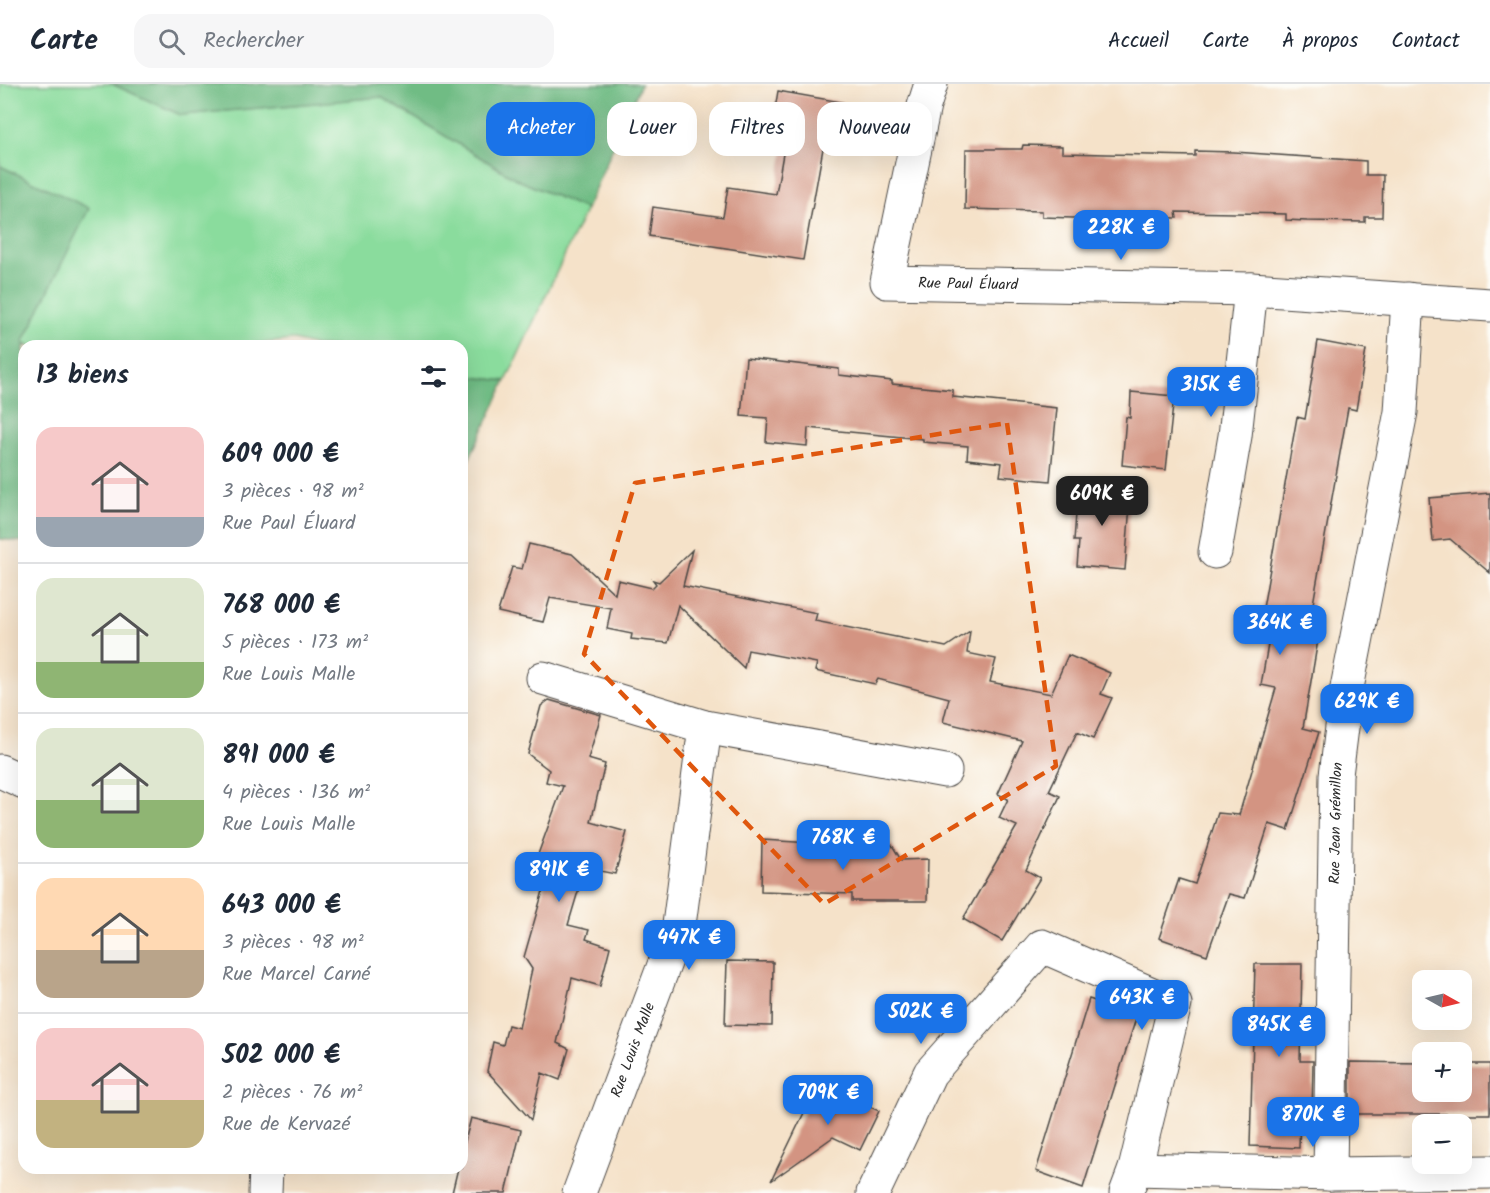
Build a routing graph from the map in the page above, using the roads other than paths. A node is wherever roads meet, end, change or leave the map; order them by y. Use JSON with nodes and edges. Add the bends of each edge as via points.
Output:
{"nodes":[{"id":1,"x":931,"y":84,"type":"edge"},
{"id":2,"x":1251,"y":289,"type":"junction"},
{"id":3,"x":1407,"y":299,"type":"junction"},
{"id":4,"x":1490,"y":305,"type":"edge"},
{"id":5,"x":1215,"y":552,"type":"dead end"},
{"id":6,"x":543,"y":678,"type":"dead end"},
{"id":7,"x":705,"y":727,"type":"junction"},
{"id":8,"x":0,"y":771,"type":"edge"},
{"id":9,"x":945,"y":771,"type":"dead end"},
{"id":10,"x":18,"y":779,"type":"edge"},
{"id":11,"x":266,"y":1174,"type":"edge"},
{"id":12,"x":1330,"y":1174,"type":"junction"},
{"id":13,"x":1487,"y":1179,"type":"edge"},
{"id":14,"x":1131,"y":1181,"type":"edge"},
{"id":15,"x":265,"y":1193,"type":"edge"},
{"id":16,"x":579,"y":1193,"type":"edge"},
{"id":17,"x":873,"y":1193,"type":"edge"}],
"edges":[{"from":1,"to":2,"type":"street","name":"Rue Paul Éluard","via":[[887,282]]},
{"from":2,"to":3,"type":"street","name":"Rue Paul Éluard"},
{"from":2,"to":5,"type":"street","via":[[1235,436]]},
{"from":3,"to":4,"type":"street","name":"Rue Paul Éluard"},
{"from":3,"to":12,"type":"street","name":"Rue Jean Grémillon","via":[[1401,412],[1347,688],[1336,775]]},
{"from":6,"to":7,"type":"street"},
{"from":7,"to":9,"type":"street"},
{"from":7,"to":16,"type":"street","name":"Rue Louis Malle","via":[[679,925]]},
{"from":8,"to":10,"type":"street"},
{"from":11,"to":15,"type":"street"},
{"from":12,"to":13,"type":"street"},
{"from":12,"to":14,"type":"street"},
{"from":14,"to":17,"type":"street","via":[[1174,1004],[1042,946],[930,1073]]}]}
